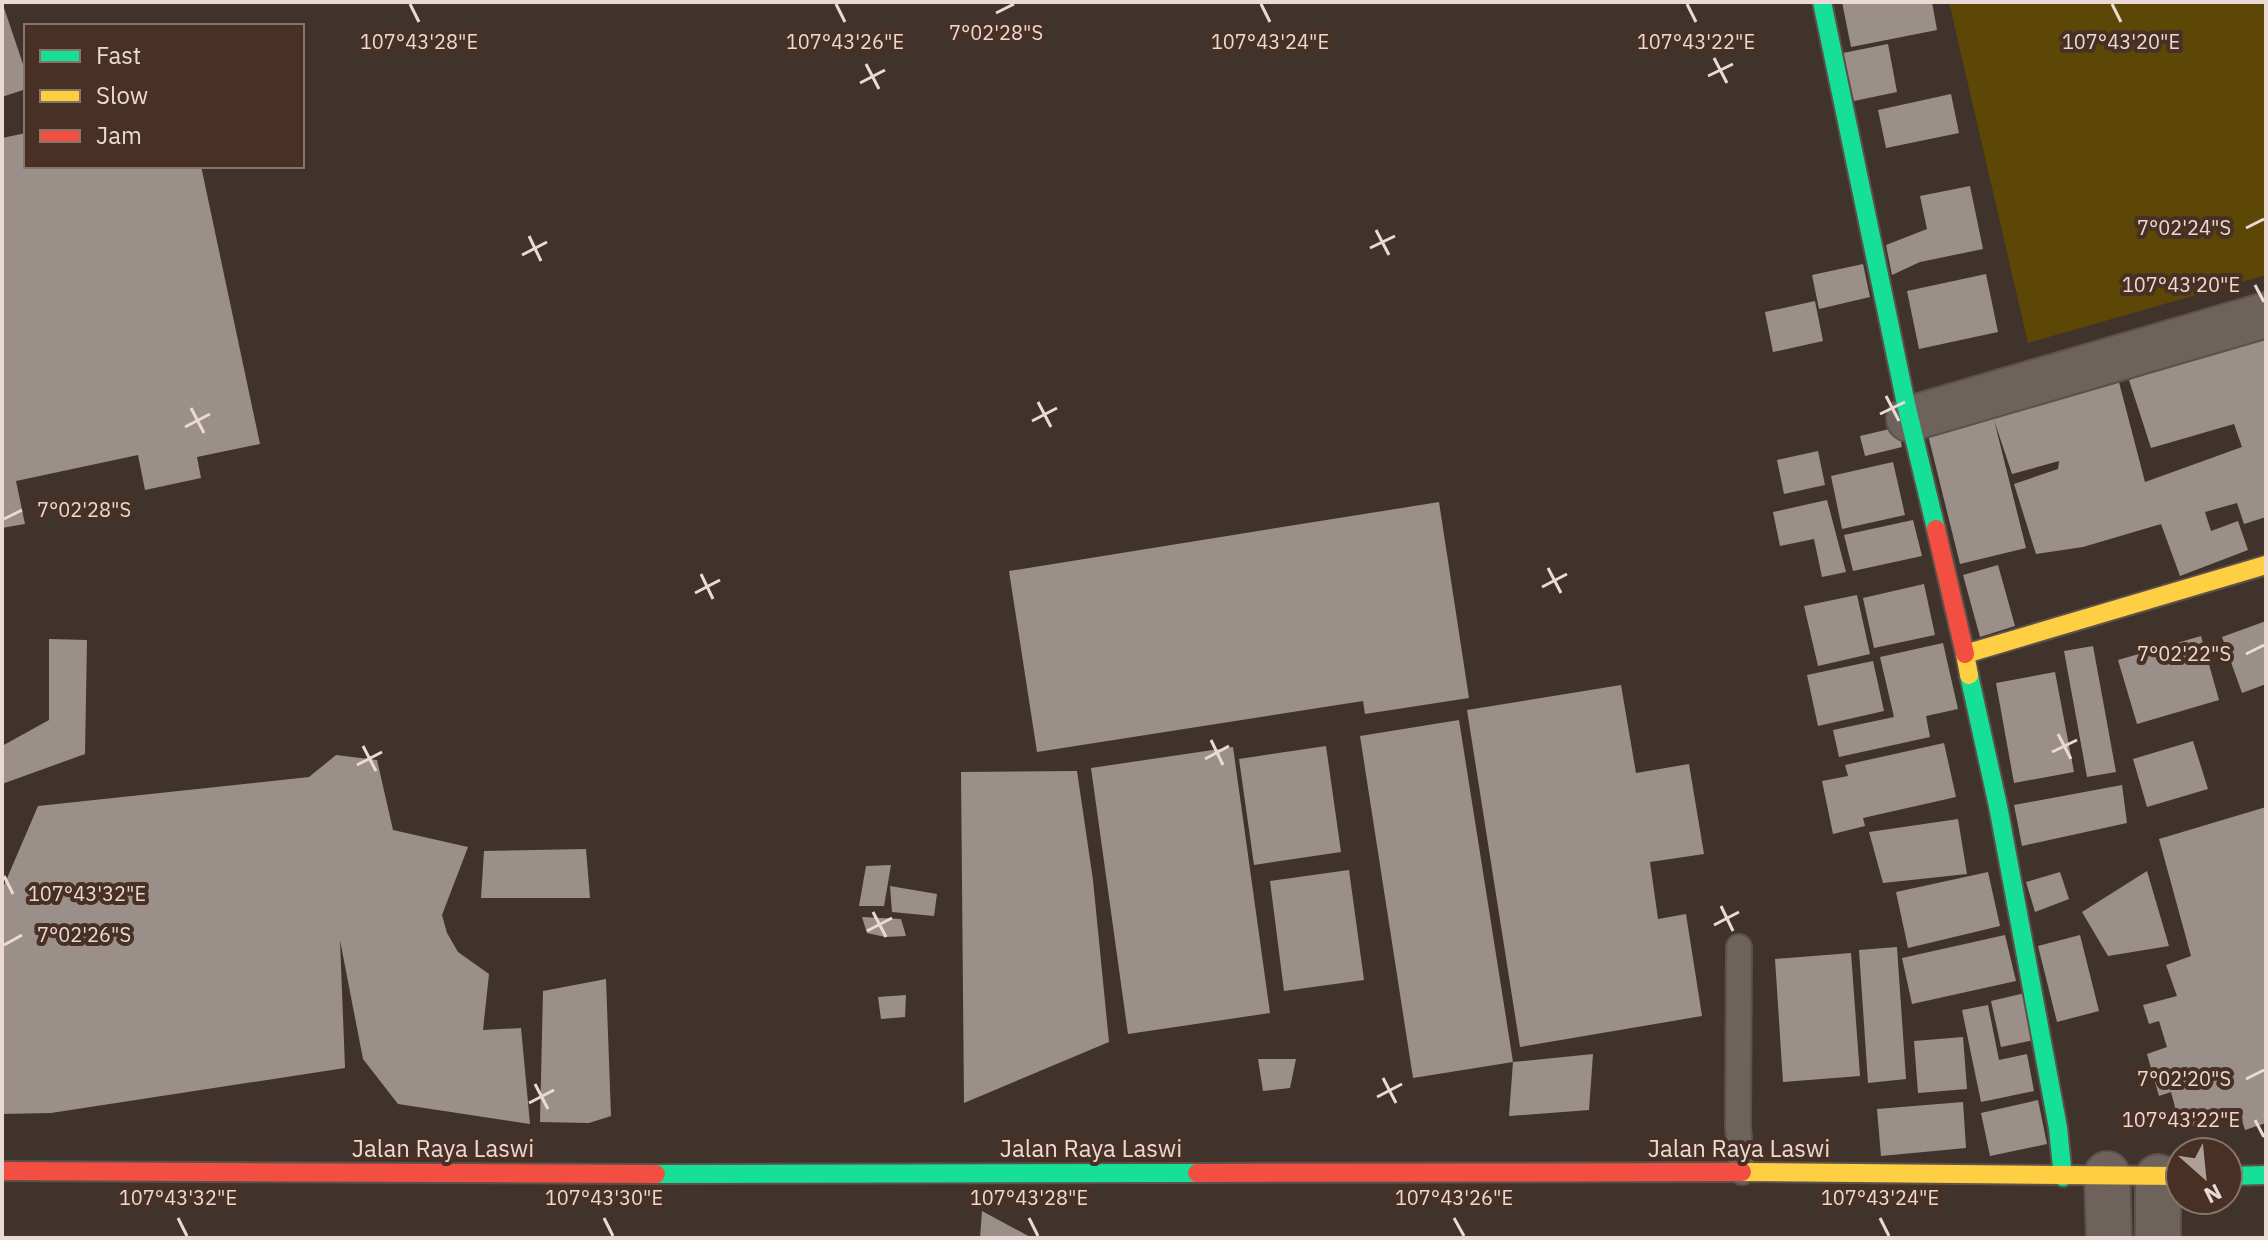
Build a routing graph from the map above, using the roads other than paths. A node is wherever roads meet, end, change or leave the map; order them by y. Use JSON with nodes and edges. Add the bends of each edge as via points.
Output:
{"nodes":[{"id":1,"x":1822,"y":2,"type":"edge"},
{"id":2,"x":2266,"y":315,"type":"edge"},
{"id":3,"x":1909,"y":419,"type":"junction"},
{"id":4,"x":2266,"y":565,"type":"edge"},
{"id":5,"x":1965,"y":654,"type":"junction"},
{"id":6,"x":1739,"y":947,"type":"dead end"},
{"id":7,"x":2,"y":1171,"type":"edge"},
{"id":8,"x":1742,"y":1172,"type":"junction"},
{"id":9,"x":2107,"y":1174,"type":"junction"},
{"id":10,"x":2266,"y":1175,"type":"edge"},
{"id":11,"x":2164,"y":1176,"type":"edge"},
{"id":12,"x":2244,"y":1176,"type":"edge"},
{"id":13,"x":2063,"y":1177,"type":"junction"},
{"id":14,"x":2164,"y":1204,"type":"edge"},
{"id":15,"x":2109,"y":1238,"type":"edge"},
{"id":16,"x":2158,"y":1238,"type":"edge"}],
"edges":[{"from":1,"to":3,"type":"main road"},
{"from":2,"to":3,"type":"street"},
{"from":3,"to":5,"type":"main road"},
{"from":4,"to":5,"type":"main road"},
{"from":5,"to":13,"type":"main road","via":[[1998,806]]},
{"from":6,"to":8,"type":"lane"},
{"from":7,"to":8,"type":"main road","name":"Jalan Raya Laswi"},
{"from":8,"to":13,"type":"main road","name":"Jalan Raya Laswi"},
{"from":9,"to":11,"type":"main road","name":"Jalan Raya Laswi"},
{"from":9,"to":13,"type":"main road","name":"Jalan Raya Laswi"},
{"from":9,"to":15,"type":"street"},
{"from":10,"to":12,"type":"main road"},
{"from":14,"to":16,"type":"street"}]}
